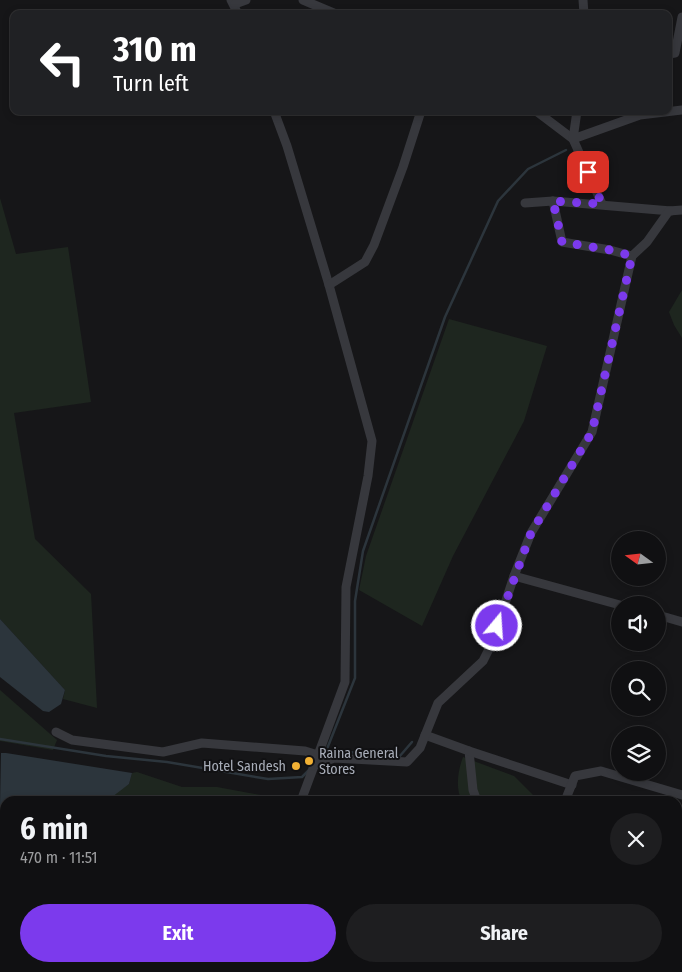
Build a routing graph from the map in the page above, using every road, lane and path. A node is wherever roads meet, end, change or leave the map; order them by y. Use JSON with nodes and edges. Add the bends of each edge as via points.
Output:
{"nodes":[{"id":1,"x":246,"y":0,"type":"edge"},
{"id":2,"x":303,"y":0,"type":"edge"},
{"id":3,"x":233,"y":2,"type":"edge"},
{"id":4,"x":327,"y":10,"type":"edge"},
{"id":5,"x":682,"y":16,"type":"edge"},
{"id":6,"x":672,"y":54,"type":"edge"},
{"id":7,"x":275,"y":115,"type":"edge"},
{"id":8,"x":419,"y":115,"type":"edge"},
{"id":9,"x":541,"y":115,"type":"edge"},
{"id":10,"x":576,"y":115,"type":"edge"},
{"id":11,"x":647,"y":115,"type":"edge"},
{"id":12,"x":573,"y":139,"type":"junction"},
{"id":13,"x":553,"y":201,"type":"junction"},
{"id":14,"x":525,"y":203,"type":"dead end"},
{"id":15,"x":602,"y":204,"type":"junction"},
{"id":16,"x":682,"y":210,"type":"edge"},
{"id":17,"x":671,"y":211,"type":"junction"},
{"id":18,"x":632,"y":256,"type":"junction"},
{"id":19,"x":329,"y":285,"type":"junction"},
{"id":20,"x":514,"y":576,"type":"junction"},
{"id":21,"x":611,"y":603,"type":"edge"},
{"id":22,"x":666,"y":617,"type":"edge"},
{"id":23,"x":682,"y":622,"type":"edge"},
{"id":24,"x":56,"y":732,"type":"dead end"},
{"id":25,"x":425,"y":735,"type":"junction"},
{"id":26,"x":469,"y":751,"type":"junction"},
{"id":27,"x":316,"y":761,"type":"junction"},
{"id":28,"x":572,"y":785,"type":"junction"},
{"id":29,"x":682,"y":795,"type":"edge"},
{"id":30,"x":303,"y":796,"type":"edge"},
{"id":31,"x":475,"y":796,"type":"edge"},
{"id":32,"x":567,"y":796,"type":"edge"}],
"edges":[{"from":1,"to":3,"type":"street"},
{"from":2,"to":4,"type":"street"},
{"from":5,"to":6,"type":"street","via":[[675,53]]},
{"from":7,"to":19,"type":"street"},
{"from":8,"to":19,"type":"street","via":[[374,246],[365,262]]},
{"from":9,"to":12,"type":"street"},
{"from":10,"to":12,"type":"street"},
{"from":11,"to":12,"type":"street"},
{"from":12,"to":15,"type":"street"},
{"from":13,"to":14,"type":"street"},
{"from":13,"to":15,"type":"street"},
{"from":13,"to":18,"type":"street","via":[[562,242]]},
{"from":15,"to":17,"type":"street"},
{"from":16,"to":17,"type":"street"},
{"from":17,"to":18,"type":"street"},
{"from":18,"to":20,"type":"street","via":[[592,432],[531,533]]},
{"from":19,"to":27,"type":"street","via":[[372,441],[346,588],[346,682]]},
{"from":20,"to":21,"type":"street"},
{"from":20,"to":25,"type":"street","via":[[483,661],[438,703]]},
{"from":22,"to":23,"type":"street"},
{"from":24,"to":27,"type":"street","via":[[72,740],[163,752],[202,743],[305,751]]},
{"from":25,"to":26,"type":"street"},
{"from":25,"to":27,"type":"street","via":[[420,748],[407,762],[334,758]]},
{"from":26,"to":28,"type":"street"},
{"from":26,"to":31,"type":"street"},
{"from":27,"to":30,"type":"street"},
{"from":28,"to":29,"type":"street","via":[[576,776],[601,771]]},
{"from":28,"to":32,"type":"street"}]}
